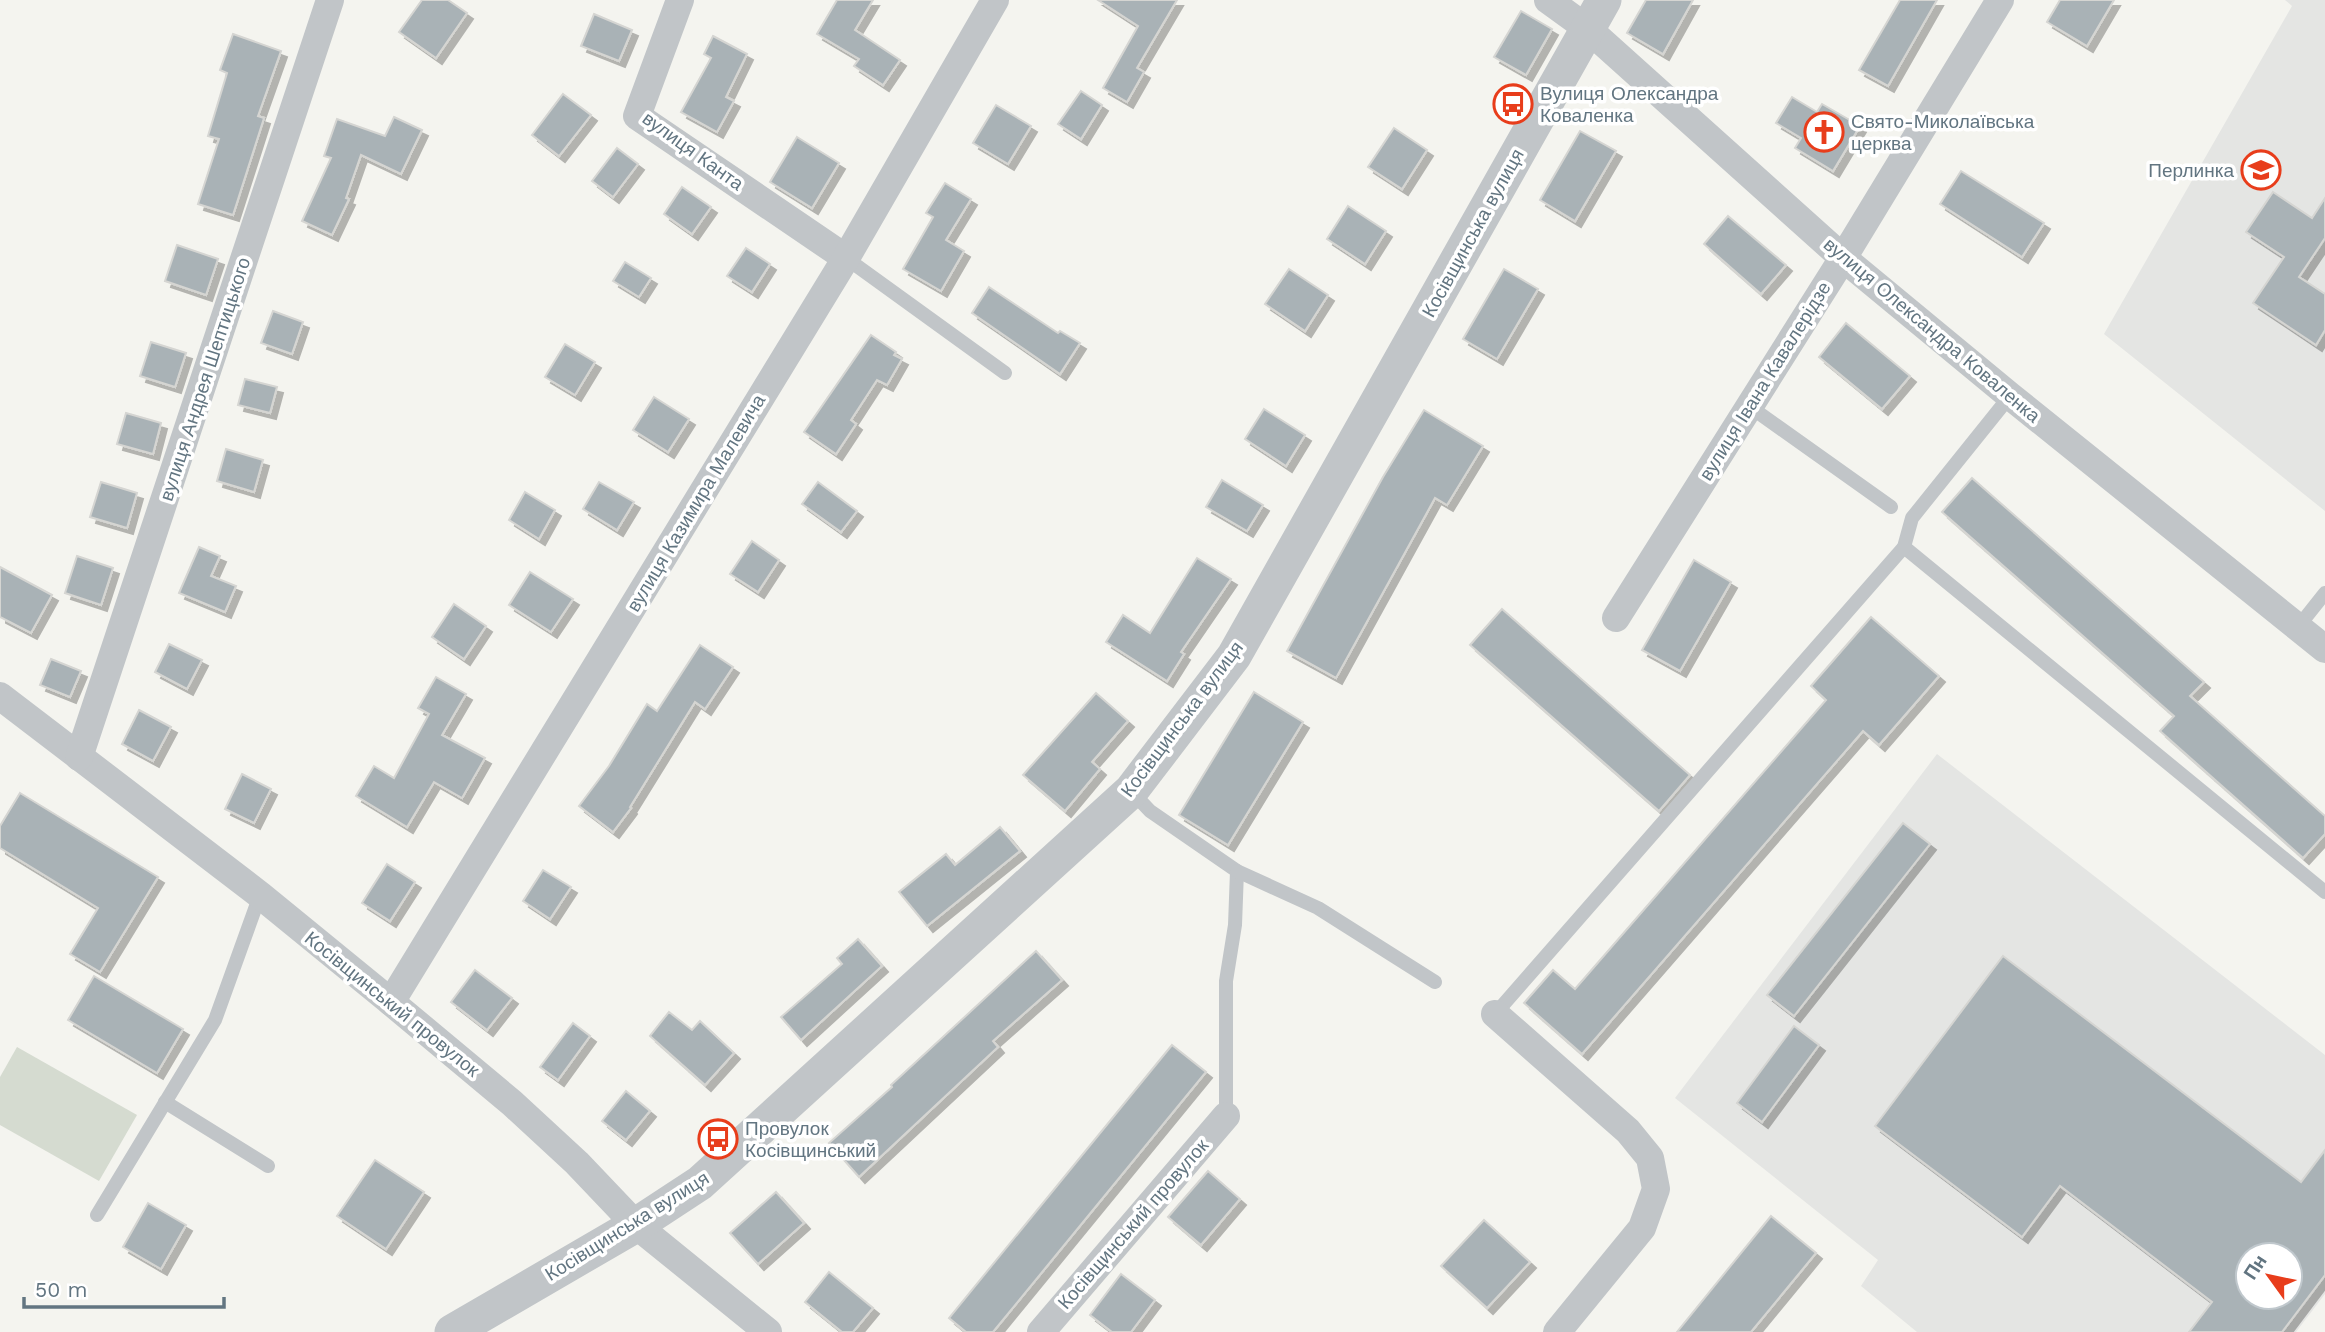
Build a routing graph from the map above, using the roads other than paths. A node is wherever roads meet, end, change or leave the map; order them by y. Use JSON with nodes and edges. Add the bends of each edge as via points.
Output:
{"nodes":[{"id":1,"x":330,"y":0,"type":"edge"},
{"id":2,"x":680,"y":0,"type":"edge"},
{"id":3,"x":995,"y":0,"type":"edge"},
{"id":4,"x":1548,"y":0,"type":"edge"},
{"id":5,"x":2000,"y":0,"type":"edge"},
{"id":6,"x":1596,"y":15,"type":"edge"},
{"id":7,"x":846,"y":258,"type":"junction"},
{"id":8,"x":1843,"y":258,"type":"junction"},
{"id":9,"x":1005,"y":373,"type":"dead end"},
{"id":10,"x":2010,"y":397,"type":"junction"},
{"id":11,"x":1749,"y":406,"type":"junction"},
{"id":12,"x":1891,"y":507,"type":"dead end"},
{"id":13,"x":1905,"y":547,"type":"junction"},
{"id":14,"x":2325,"y":593,"type":"edge"},
{"id":15,"x":1615,"y":618,"type":"dead end"},
{"id":16,"x":2298,"y":627,"type":"junction"},
{"id":17,"x":2325,"y":649,"type":"edge"},
{"id":18,"x":0,"y":696,"type":"edge"},
{"id":19,"x":79,"y":757,"type":"junction"},
{"id":20,"x":1131,"y":791,"type":"junction"},
{"id":21,"x":1237,"y":871,"type":"junction"},
{"id":22,"x":2325,"y":892,"type":"edge"},
{"id":23,"x":260,"y":895,"type":"junction"},
{"id":24,"x":1435,"y":982,"type":"dead end"},
{"id":25,"x":391,"y":1002,"type":"junction"},
{"id":26,"x":1495,"y":1014,"type":"joint"},
{"id":27,"x":165,"y":1102,"type":"junction"},
{"id":28,"x":1226,"y":1116,"type":"joint"},
{"id":29,"x":268,"y":1166,"type":"dead end"},
{"id":30,"x":97,"y":1215,"type":"dead end"},
{"id":31,"x":636,"y":1225,"type":"junction"},
{"id":32,"x":452,"y":1332,"type":"edge"},
{"id":33,"x":768,"y":1332,"type":"edge"},
{"id":34,"x":1041,"y":1332,"type":"edge"},
{"id":35,"x":1557,"y":1332,"type":"edge"}],
"edges":[{"from":1,"to":19,"type":"street","name":"вулиця Андрея Шептицького"},
{"from":2,"to":7,"type":"street","name":"вулиця Канта","via":[[637,116]]},
{"from":3,"to":7,"type":"street","name":"вулиця Казимира Малевича"},
{"from":4,"to":6,"type":"street","name":"вулиця Олександра Коваленка"},
{"from":5,"to":8,"type":"street","name":"вулиця Івана Кавалерідзе"},
{"from":6,"to":8,"type":"street","name":"вулиця Олександра Коваленка"},
{"from":6,"to":20,"type":"street","name":"Косівщинська вулиця","via":[[1234,656]]},
{"from":7,"to":9,"type":"lane"},
{"from":7,"to":25,"type":"street","name":"вулиця Казимира Малевича"},
{"from":8,"to":10,"type":"street","name":"вулиця Олександра Коваленка"},
{"from":8,"to":11,"type":"street","name":"вулиця Івана Кавалерідзе"},
{"from":10,"to":13,"type":"lane","via":[[1912,518]]},
{"from":10,"to":16,"type":"street","name":"вулиця Олександра Коваленка"},
{"from":11,"to":12,"type":"lane"},
{"from":11,"to":15,"type":"street","name":"вулиця Івана Кавалерідзе"},
{"from":13,"to":22,"type":"lane"},
{"from":13,"to":26,"type":"lane"},
{"from":14,"to":16,"type":"lane"},
{"from":16,"to":17,"type":"street","name":"вулиця Олександра Коваленка"},
{"from":18,"to":19,"type":"street","name":"Косівщинський провулок"},
{"from":19,"to":23,"type":"street","name":"Косівщинський провулок"},
{"from":20,"to":21,"type":"lane","via":[[1150,811]]},
{"from":20,"to":31,"type":"street","name":"Косівщинська вулиця","via":[[700,1183]]},
{"from":21,"to":24,"type":"lane","via":[[1318,908]]},
{"from":21,"to":28,"type":"lane","via":[[1226,981]]},
{"from":23,"to":25,"type":"street","name":"Косівщинський провулок"},
{"from":23,"to":27,"type":"lane","via":[[215,1020]]},
{"from":25,"to":31,"type":"street","name":"Косівщинський провулок","via":[[512,1103]]},
{"from":26,"to":35,"type":"street","via":[[1628,1131],[1650,1158],[1656,1189],[1642,1228]]},
{"from":27,"to":29,"type":"lane"},
{"from":27,"to":30,"type":"lane"},
{"from":28,"to":34,"type":"street","name":"Косівщинський провулок"},
{"from":31,"to":32,"type":"street","name":"Косівщинська вулиця"},
{"from":31,"to":33,"type":"street","name":"Косівщинський провулок"}]}
